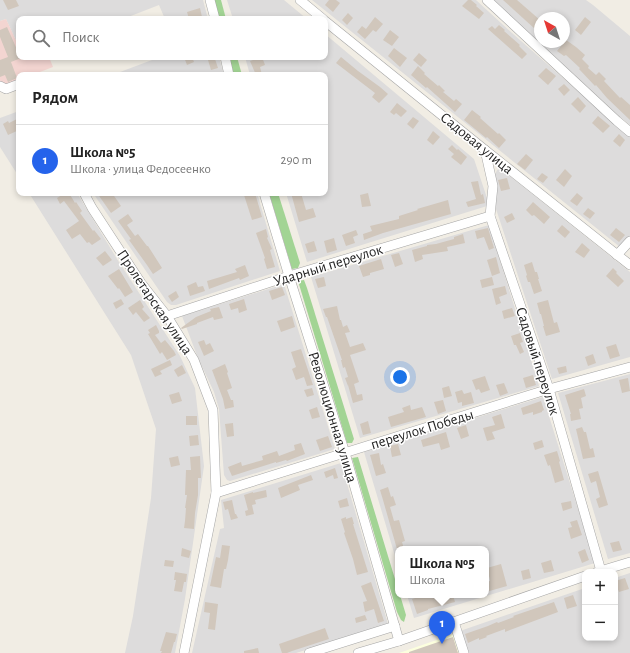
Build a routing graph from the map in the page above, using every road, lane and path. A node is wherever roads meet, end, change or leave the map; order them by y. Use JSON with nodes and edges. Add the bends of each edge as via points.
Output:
{"nodes":[{"id":1,"x":210,"y":0,"type":"edge"},
{"id":2,"x":300,"y":0,"type":"edge"},
{"id":3,"x":487,"y":0,"type":"edge"},
{"id":4,"x":214,"y":16,"type":"edge"},
{"id":5,"x":319,"y":16,"type":"edge"},
{"id":6,"x":328,"y":23,"type":"edge"},
{"id":7,"x":226,"y":60,"type":"edge"},
{"id":8,"x":228,"y":72,"type":"edge"},
{"id":9,"x":16,"y":85,"type":"edge"},
{"id":10,"x":0,"y":86,"type":"edge"},
{"id":11,"x":630,"y":132,"type":"edge"},
{"id":12,"x":485,"y":150,"type":"junction"},
{"id":13,"x":86,"y":196,"type":"edge"},
{"id":14,"x":265,"y":196,"type":"edge"},
{"id":15,"x":490,"y":216,"type":"junction"},
{"id":16,"x":630,"y":241,"type":"edge"},
{"id":17,"x":617,"y":255,"type":"junction"},
{"id":18,"x":630,"y":265,"type":"edge"},
{"id":19,"x":289,"y":276,"type":"junction"},
{"id":20,"x":167,"y":316,"type":"junction"},
{"id":21,"x":630,"y":367,"type":"edge"},
{"id":22,"x":548,"y":389,"type":"junction"},
{"id":23,"x":345,"y":453,"type":"junction"},
{"id":24,"x":216,"y":493,"type":"junction"},
{"id":25,"x":630,"y":562,"type":"edge"},
{"id":26,"x":598,"y":569,"type":"edge"},
{"id":27,"x":606,"y":569,"type":"edge"},
{"id":28,"x":582,"y":577,"type":"edge"},
{"id":29,"x":454,"y":622,"type":"junction"},
{"id":30,"x":395,"y":626,"type":"junction"},
{"id":31,"x":399,"y":641,"type":"junction"},
{"id":32,"x":184,"y":653,"type":"edge"},
{"id":33,"x":309,"y":653,"type":"edge"},
{"id":34,"x":358,"y":653,"type":"edge"},
{"id":35,"x":464,"y":653,"type":"edge"}],
"edges":[{"from":1,"to":4,"type":"street"},
{"from":2,"to":5,"type":"street","name":"Садовая улица"},
{"from":3,"to":11,"type":"street"},
{"from":6,"to":12,"type":"street","name":"Садовая улица"},
{"from":7,"to":8,"type":"street"},
{"from":9,"to":10,"type":"street","via":[[6,89]]},
{"from":12,"to":15,"type":"street","name":"Садовый переулок","via":[[493,186]]},
{"from":12,"to":17,"type":"street","name":"Садовая улица"},
{"from":13,"to":20,"type":"street","name":"Пролетарская улица","via":[[141,283]]},
{"from":14,"to":19,"type":"street","name":"Революционная улица"},
{"from":15,"to":19,"type":"street","name":"Ударный переулок"},
{"from":15,"to":22,"type":"street","name":"Садовый переулок"},
{"from":16,"to":17,"type":"street"},
{"from":17,"to":18,"type":"street","name":"Садовая улица"},
{"from":19,"to":20,"type":"street","name":"Ударный переулок"},
{"from":19,"to":23,"type":"street","name":"Революционная улица"},
{"from":20,"to":24,"type":"street","name":"Пролетарская улица","via":[[194,360],[213,410]]},
{"from":21,"to":22,"type":"street","name":"переулок Победы"},
{"from":22,"to":23,"type":"street","name":"переулок Победы"},
{"from":22,"to":26,"type":"street","name":"Садовый переулок"},
{"from":23,"to":24,"type":"street","name":"переулок Победы"},
{"from":23,"to":30,"type":"street","name":"Революционная улица"},
{"from":24,"to":32,"type":"street","name":"Пролетарская улица"},
{"from":25,"to":27,"type":"street"},
{"from":28,"to":29,"type":"street"},
{"from":29,"to":31,"type":"street"},
{"from":29,"to":35,"type":"street"},
{"from":30,"to":31,"type":"street","name":"Революционная улица"},
{"from":30,"to":33,"type":"street"},
{"from":31,"to":34,"type":"street"}]}
